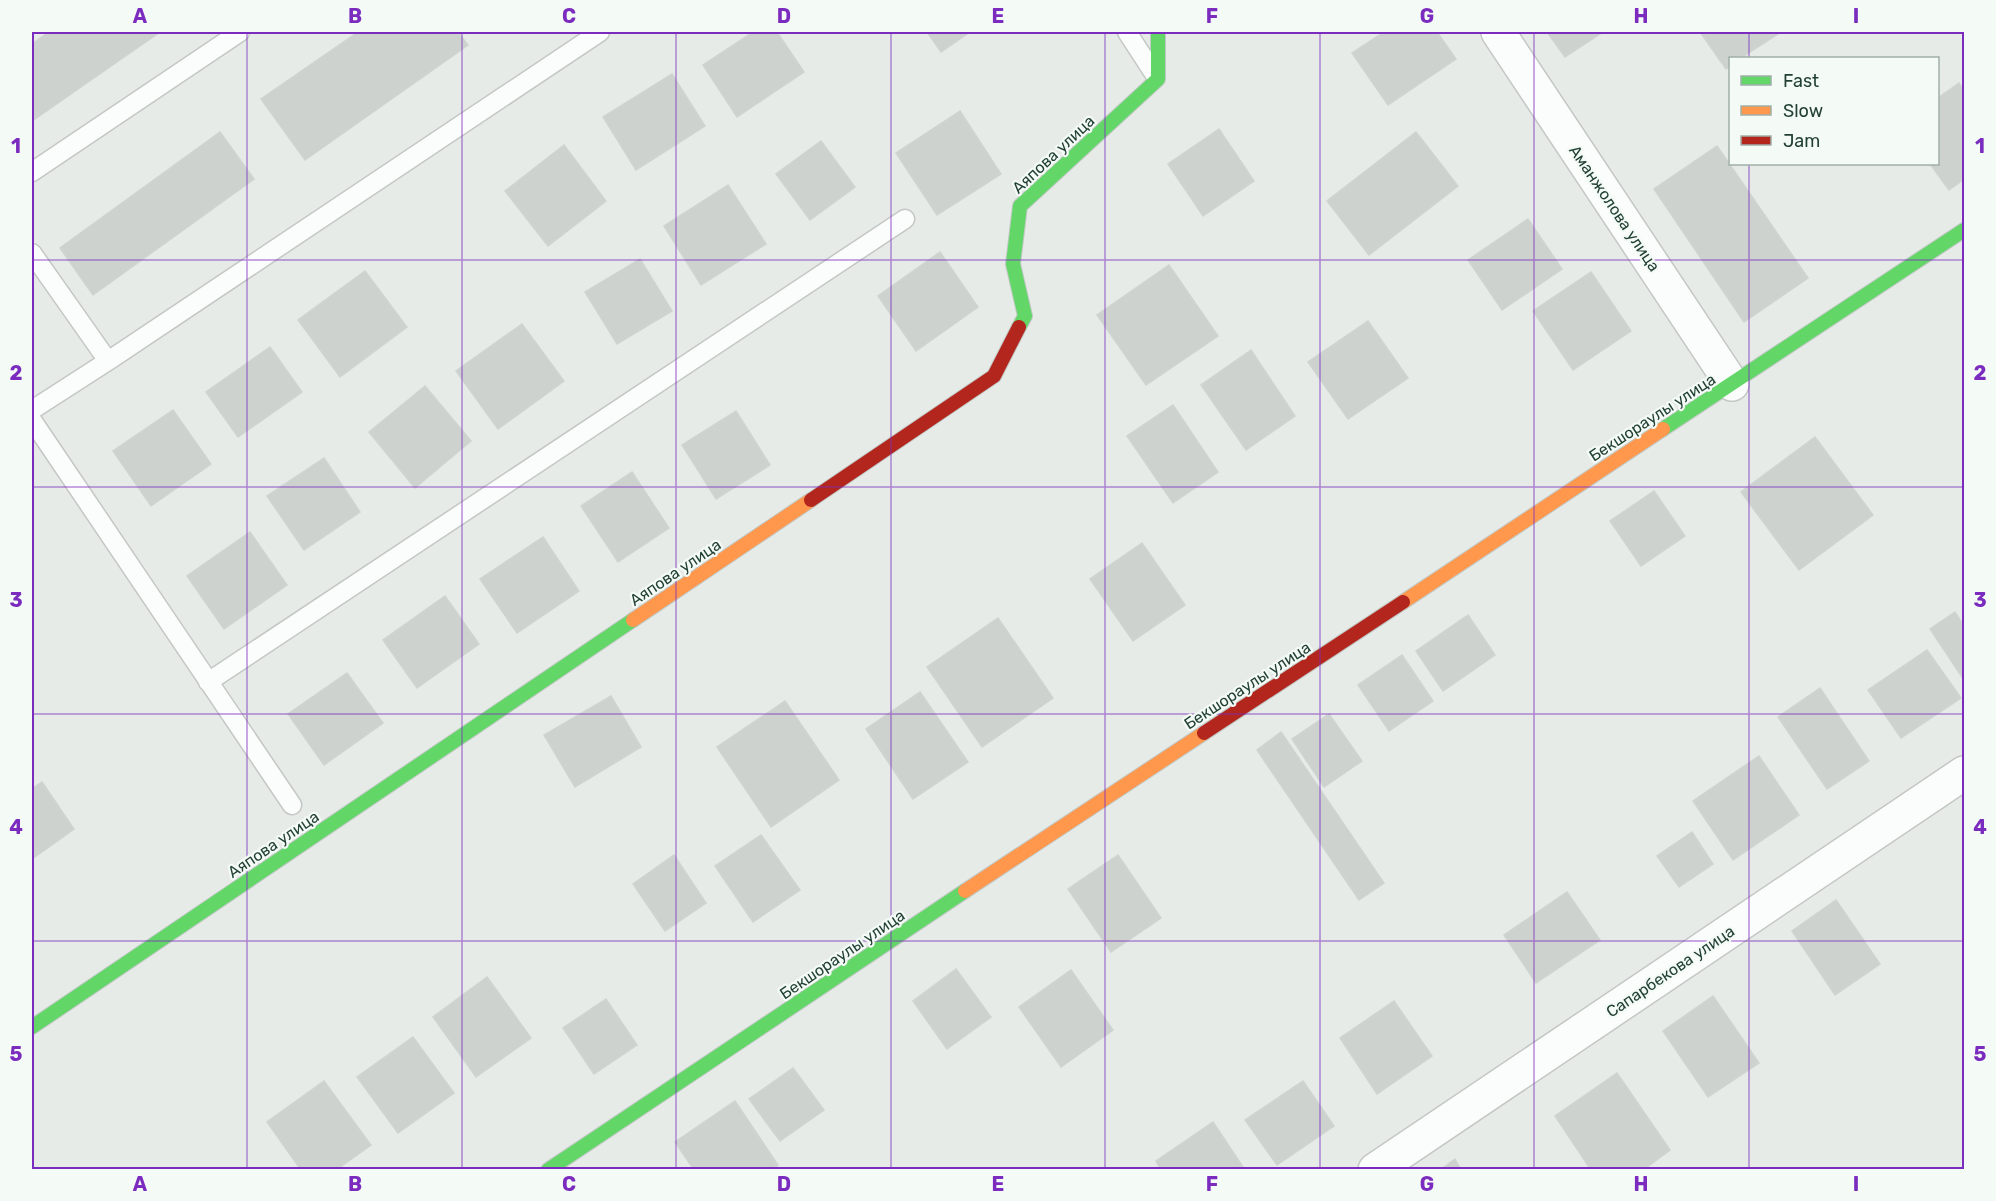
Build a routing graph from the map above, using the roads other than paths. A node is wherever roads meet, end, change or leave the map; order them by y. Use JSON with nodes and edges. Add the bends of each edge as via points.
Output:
{"nodes":[{"id":1,"x":240,"y":32,"type":"edge"},
{"id":2,"x":600,"y":32,"type":"edge"},
{"id":3,"x":1127,"y":32,"type":"edge"},
{"id":4,"x":1158,"y":32,"type":"edge"},
{"id":5,"x":1498,"y":32,"type":"edge"},
{"id":6,"x":1158,"y":79,"type":"junction"},
{"id":7,"x":32,"y":172,"type":"edge"},
{"id":8,"x":905,"y":219,"type":"dead end"},
{"id":9,"x":1965,"y":230,"type":"edge"},
{"id":10,"x":32,"y":253,"type":"edge"},
{"id":11,"x":108,"y":361,"type":"junction"},
{"id":12,"x":1732,"y":384,"type":"junction"},
{"id":13,"x":32,"y":410,"type":"edge"},
{"id":14,"x":32,"y":420,"type":"edge"},
{"id":15,"x":208,"y":682,"type":"junction"},
{"id":16,"x":1965,"y":773,"type":"edge"},
{"id":17,"x":292,"y":805,"type":"dead end"},
{"id":18,"x":32,"y":1027,"type":"edge"},
{"id":19,"x":548,"y":1170,"type":"edge"},
{"id":20,"x":1375,"y":1170,"type":"edge"}],
"edges":[{"from":1,"to":7,"type":"lane"},
{"from":2,"to":11,"type":"lane"},
{"from":3,"to":6,"type":"lane"},
{"from":4,"to":6,"type":"street"},
{"from":5,"to":12,"type":"street","name":"Аманжолова улица"},
{"from":6,"to":18,"type":"street","name":"Аяпова улица","via":[[1020,206],[1013,264],[1024,316],[994,376]]},
{"from":8,"to":15,"type":"lane"},
{"from":9,"to":12,"type":"street","name":"Бекшораулы улица"},
{"from":10,"to":11,"type":"lane"},
{"from":11,"to":13,"type":"lane"},
{"from":12,"to":19,"type":"street","name":"Бекшораулы улица"},
{"from":14,"to":15,"type":"lane"},
{"from":15,"to":17,"type":"lane"},
{"from":16,"to":20,"type":"street","name":"Сапарбекова улица"}]}
